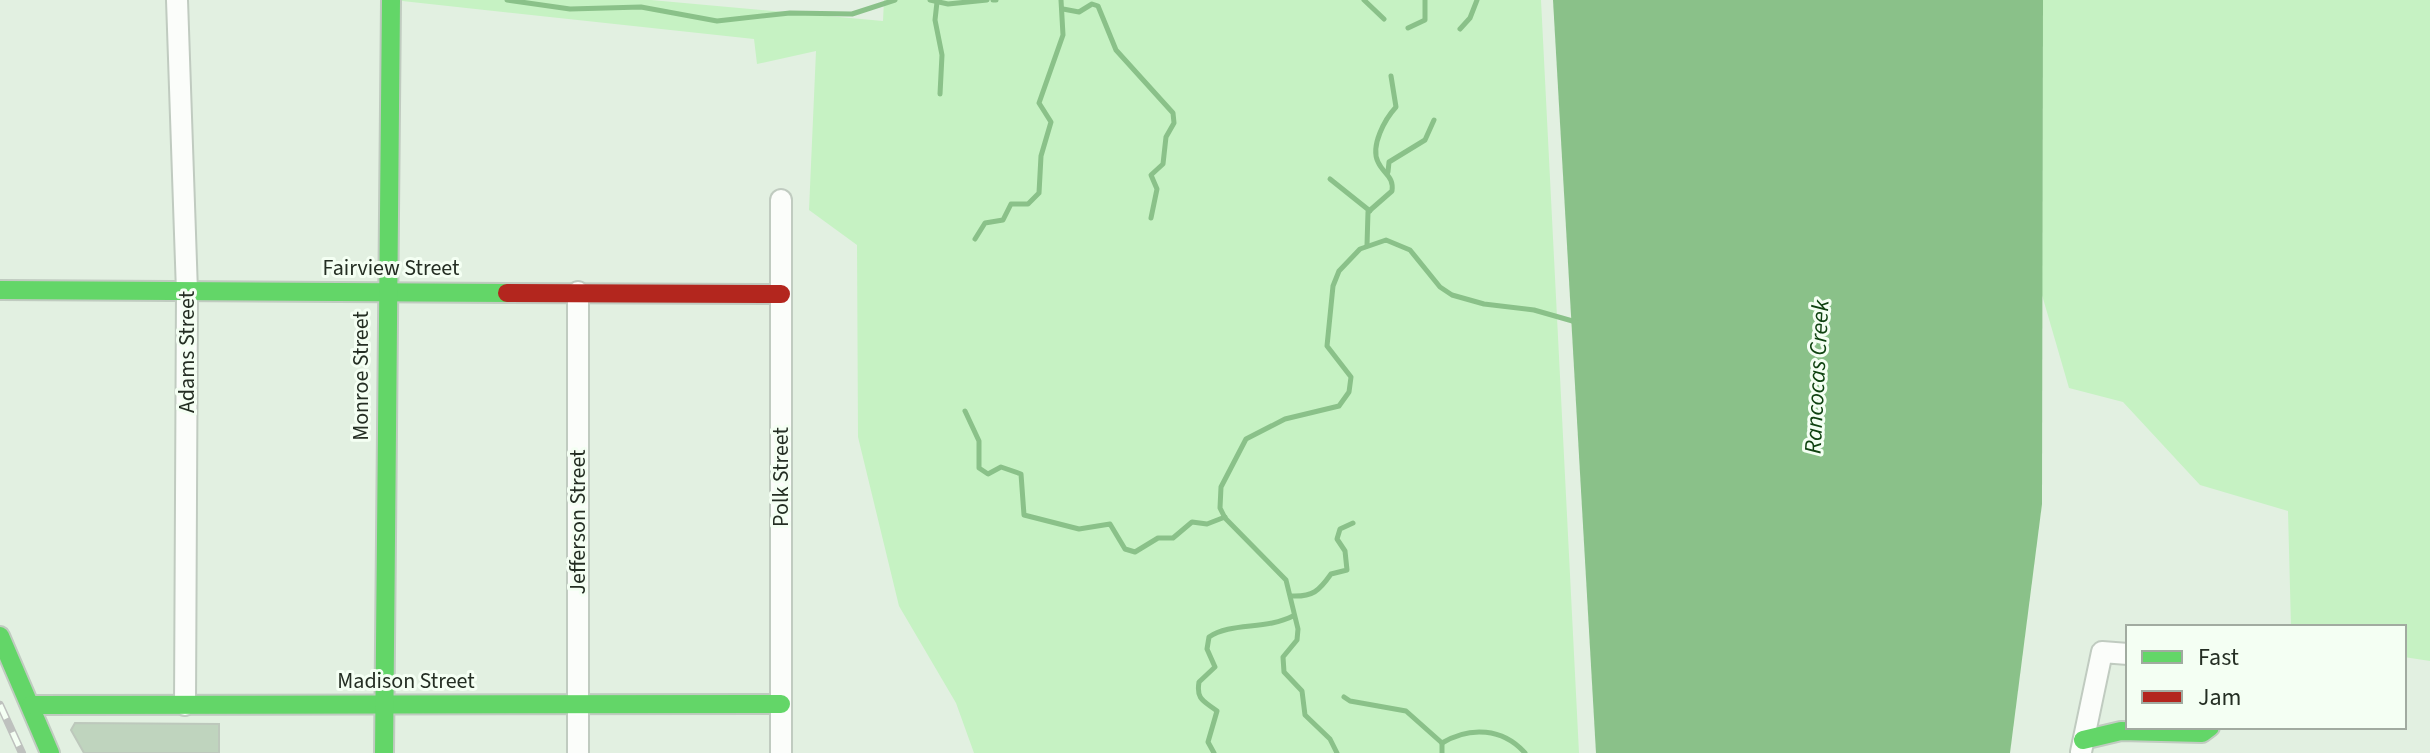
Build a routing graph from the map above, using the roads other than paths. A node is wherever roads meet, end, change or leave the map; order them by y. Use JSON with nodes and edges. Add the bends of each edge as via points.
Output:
{"nodes":[{"id":1,"x":177,"y":0,"type":"edge"},
{"id":2,"x":391,"y":0,"type":"edge"},
{"id":3,"x":781,"y":200,"type":"dead end"},
{"id":4,"x":0,"y":290,"type":"edge"},
{"id":5,"x":187,"y":292,"type":"junction"},
{"id":6,"x":386,"y":292,"type":"junction"},
{"id":7,"x":578,"y":292,"type":"junction"},
{"id":8,"x":781,"y":294,"type":"junction"},
{"id":9,"x":0,"y":636,"type":"edge"},
{"id":10,"x":2126,"y":654,"type":"edge"},
{"id":11,"x":384,"y":704,"type":"junction"},
{"id":12,"x":781,"y":704,"type":"junction"},
{"id":13,"x":31,"y":705,"type":"junction"},
{"id":14,"x":185,"y":705,"type":"junction"},
{"id":15,"x":578,"y":707,"type":"junction"},
{"id":16,"x":2207,"y":729,"type":"edge"},
{"id":17,"x":2082,"y":747,"type":"edge"},
{"id":18,"x":50,"y":753,"type":"edge"},
{"id":19,"x":66,"y":753,"type":"edge"},
{"id":20,"x":384,"y":753,"type":"edge"},
{"id":21,"x":578,"y":753,"type":"edge"},
{"id":22,"x":781,"y":753,"type":"edge"}],
"edges":[{"from":1,"to":5,"type":"street","name":"Adams Street"},
{"from":2,"to":6,"type":"street","name":"Monroe Street"},
{"from":3,"to":8,"type":"street","name":"Polk Street"},
{"from":4,"to":5,"type":"street","name":"Fairview Street"},
{"from":5,"to":6,"type":"street","name":"Fairview Street"},
{"from":5,"to":14,"type":"street","name":"Adams Street"},
{"from":6,"to":7,"type":"street","name":"Fairview Street"},
{"from":6,"to":11,"type":"street","name":"Monroe Street"},
{"from":7,"to":8,"type":"street","name":"Fairview Street"},
{"from":7,"to":15,"type":"street","name":"Jefferson Street"},
{"from":8,"to":12,"type":"street","name":"Polk Street"},
{"from":9,"to":13,"type":"street"},
{"from":10,"to":17,"type":"street","via":[[2102,652]]},
{"from":11,"to":14,"type":"street","name":"Madison Street"},
{"from":11,"to":15,"type":"street","name":"Madison Street"},
{"from":11,"to":20,"type":"street","name":"Monroe Street"},
{"from":12,"to":15,"type":"street","name":"Madison Street"},
{"from":12,"to":22,"type":"street","name":"Polk Street"},
{"from":13,"to":14,"type":"street","name":"Madison Street"},
{"from":13,"to":18,"type":"street"},
{"from":13,"to":19,"type":"street"},
{"from":15,"to":21,"type":"street","name":"Jefferson Street"},
{"from":16,"to":17,"type":"street","via":[[2121,731]]}]}
